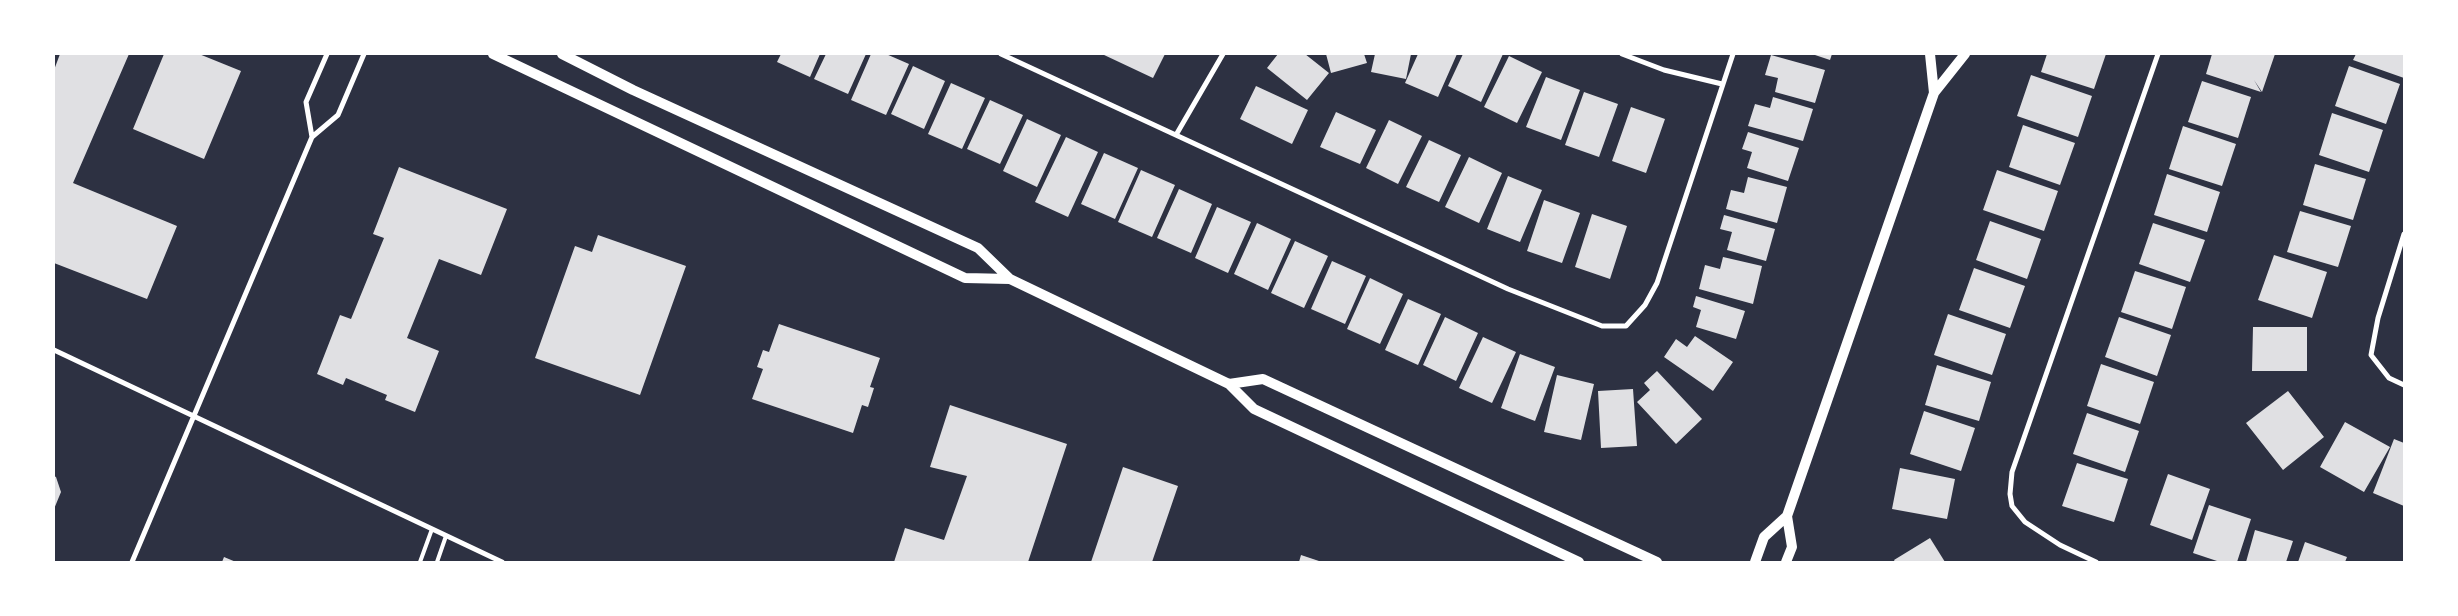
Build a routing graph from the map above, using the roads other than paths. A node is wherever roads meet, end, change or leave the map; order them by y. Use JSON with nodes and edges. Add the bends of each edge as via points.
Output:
{"nodes":[{"id":1,"x":327,"y":54,"type":"edge"},
{"id":2,"x":364,"y":54,"type":"edge"},
{"id":3,"x":493,"y":54,"type":"edge"},
{"id":4,"x":562,"y":54,"type":"edge"},
{"id":5,"x":1001,"y":54,"type":"edge"},
{"id":6,"x":1222,"y":54,"type":"edge"},
{"id":7,"x":1622,"y":54,"type":"edge"},
{"id":8,"x":1733,"y":54,"type":"edge"},
{"id":9,"x":1930,"y":54,"type":"edge"},
{"id":10,"x":1965,"y":54,"type":"edge"},
{"id":11,"x":2158,"y":54,"type":"edge"},
{"id":12,"x":1722,"y":84,"type":"junction"},
{"id":13,"x":1934,"y":93,"type":"junction"},
{"id":14,"x":1176,"y":135,"type":"junction"},
{"id":15,"x":312,"y":137,"type":"junction"},
{"id":16,"x":2404,"y":234,"type":"edge"},
{"id":17,"x":1010,"y":279,"type":"junction"},
{"id":18,"x":54,"y":350,"type":"edge"},
{"id":19,"x":1229,"y":384,"type":"junction"},
{"id":20,"x":2404,"y":385,"type":"edge"},
{"id":21,"x":195,"y":416,"type":"junction"},
{"id":22,"x":1787,"y":516,"type":"junction"},
{"id":23,"x":432,"y":529,"type":"junction"},
{"id":24,"x":446,"y":536,"type":"junction"},
{"id":25,"x":132,"y":562,"type":"edge"},
{"id":26,"x":420,"y":562,"type":"edge"},
{"id":27,"x":437,"y":562,"type":"edge"},
{"id":28,"x":502,"y":562,"type":"edge"},
{"id":29,"x":1579,"y":562,"type":"edge"},
{"id":30,"x":1657,"y":562,"type":"edge"},
{"id":31,"x":1754,"y":562,"type":"edge"},
{"id":32,"x":1786,"y":562,"type":"edge"},
{"id":33,"x":2096,"y":562,"type":"edge"}],
"edges":[{"from":1,"to":15,"type":"street","via":[[306,102]]},
{"from":2,"to":15,"type":"street","via":[[338,115]]},
{"from":3,"to":17,"type":"main road","via":[[965,278]]},
{"from":4,"to":17,"type":"main road","via":[[633,90],[978,248]]},
{"from":5,"to":14,"type":"street"},
{"from":6,"to":14,"type":"street"},
{"from":7,"to":12,"type":"street","via":[[1664,70]]},
{"from":8,"to":12,"type":"street"},
{"from":9,"to":13,"type":"main road"},
{"from":10,"to":13,"type":"main road"},
{"from":11,"to":33,"type":"street","via":[[2012,472],[2012,506],[2024,522],[2060,545]]},
{"from":12,"to":14,"type":"street","via":[[1657,283],[1645,305],[1626,326],[1602,326],[1508,289]]},
{"from":13,"to":22,"type":"main road"},
{"from":15,"to":21,"type":"street"},
{"from":16,"to":20,"type":"street","via":[[2378,318],[2371,355],[2389,378]]},
{"from":17,"to":19,"type":"main road"},
{"from":18,"to":21,"type":"street"},
{"from":19,"to":29,"type":"main road","via":[[1254,410]]},
{"from":19,"to":30,"type":"main road","via":[[1263,379]]},
{"from":21,"to":23,"type":"street"},
{"from":21,"to":25,"type":"street"},
{"from":22,"to":31,"type":"main road","via":[[1764,537]]},
{"from":22,"to":32,"type":"main road","via":[[1792,547]]},
{"from":23,"to":24,"type":"street"},
{"from":23,"to":26,"type":"lane"},
{"from":24,"to":27,"type":"lane"},
{"from":24,"to":28,"type":"street"}]}
